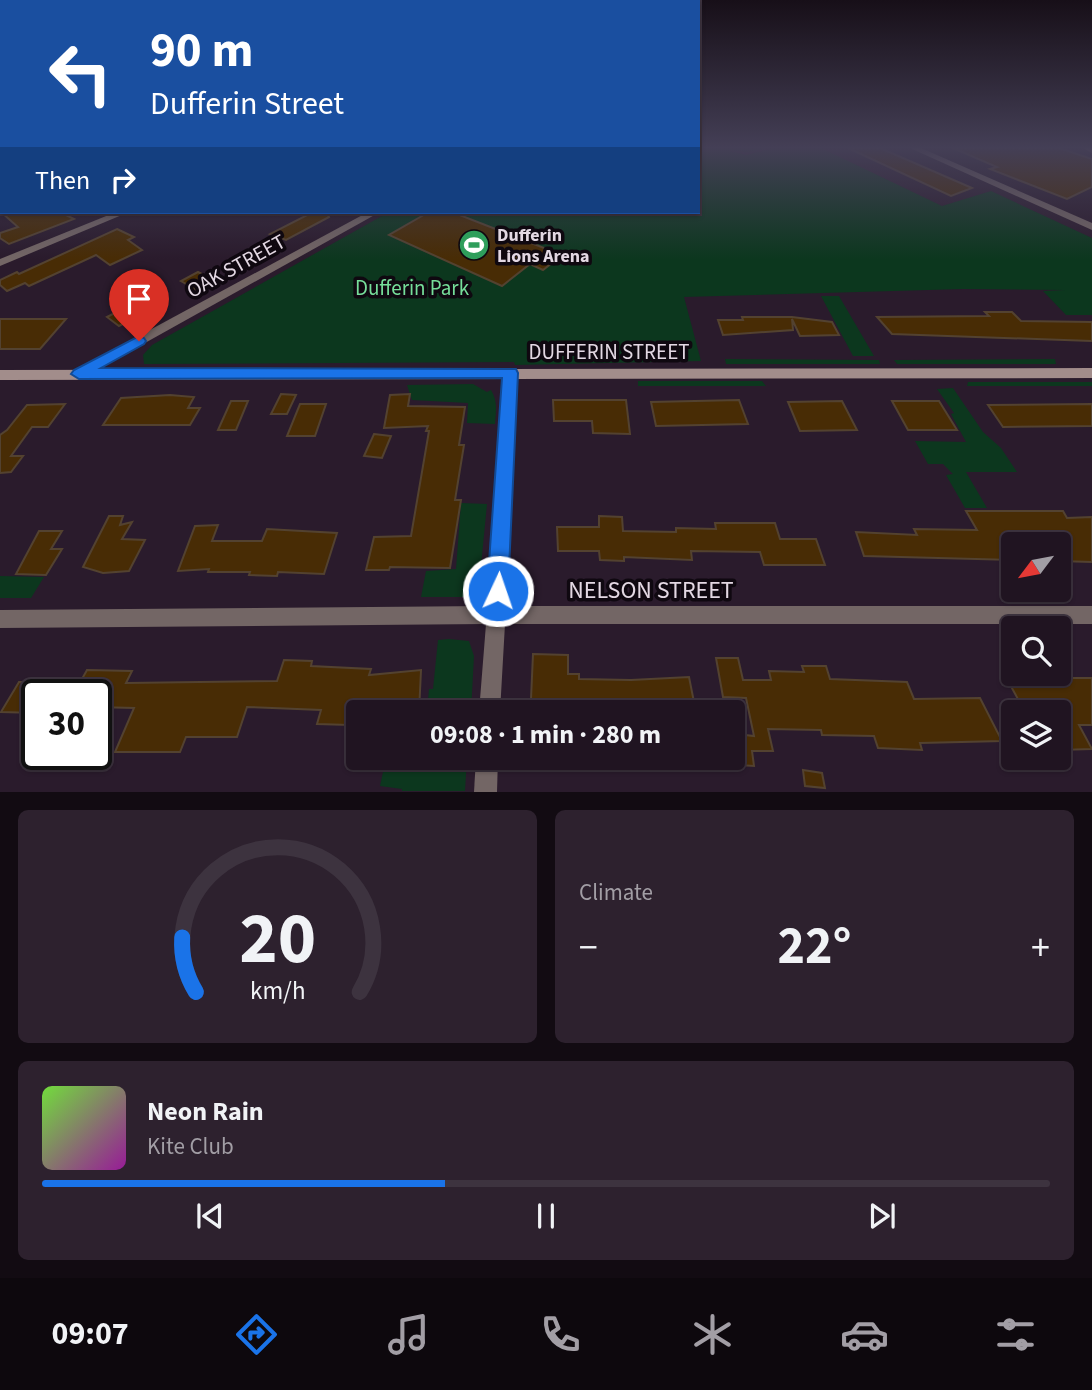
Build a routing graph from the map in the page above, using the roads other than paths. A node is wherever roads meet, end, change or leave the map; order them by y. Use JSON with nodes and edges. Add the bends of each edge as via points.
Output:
{"nodes":[{"id":1,"x":999,"y":185,"type":"edge"},
{"id":2,"x":119,"y":214,"type":"edge"},
{"id":3,"x":371,"y":214,"type":"edge"},
{"id":4,"x":1092,"y":219,"type":"edge"},
{"id":5,"x":1079,"y":220,"type":"junction"},
{"id":6,"x":1092,"y":227,"type":"edge"},
{"id":7,"x":0,"y":263,"type":"edge"},
{"id":8,"x":510,"y":373,"type":"junction"},
{"id":9,"x":1092,"y":373,"type":"edge"},
{"id":10,"x":79,"y":374,"type":"junction"},
{"id":11,"x":3,"y":378,"type":"edge"},
{"id":12,"x":496,"y":615,"type":"junction"},
{"id":13,"x":1092,"y":615,"type":"edge"},
{"id":14,"x":0,"y":619,"type":"edge"},
{"id":15,"x":491,"y":700,"type":"edge"},
{"id":16,"x":486,"y":770,"type":"edge"},
{"id":17,"x":485,"y":792,"type":"edge"}],
"edges":[{"from":1,"to":5,"type":"street"},
{"from":2,"to":7,"type":"street"},
{"from":3,"to":10,"type":"street","name":"OAK STREET"},
{"from":4,"to":5,"type":"street"},
{"from":5,"to":6,"type":"street"},
{"from":8,"to":9,"type":"street","name":"DUFFERIN STREET"},
{"from":8,"to":10,"type":"street","name":"DUFFERIN STREET"},
{"from":8,"to":12,"type":"street"},
{"from":10,"to":11,"type":"street","name":"DUFFERIN STREET"},
{"from":12,"to":13,"type":"street","name":"NELSON STREET"},
{"from":12,"to":14,"type":"street","name":"NELSON STREET"},
{"from":12,"to":15,"type":"street"},
{"from":16,"to":17,"type":"street"}]}
